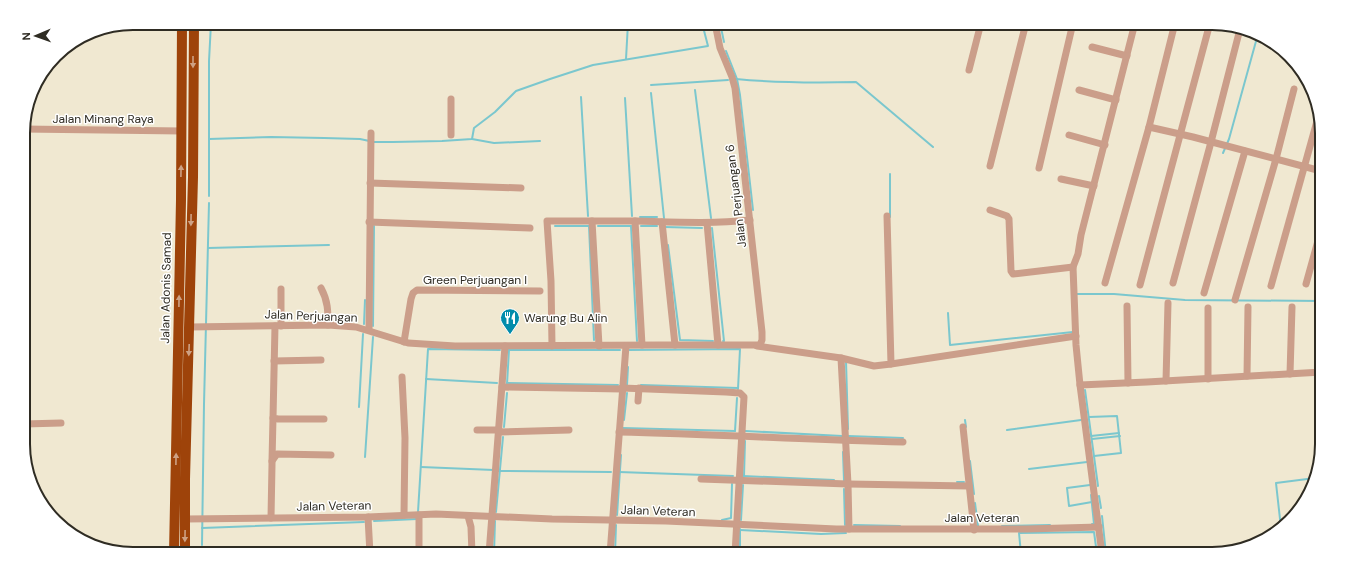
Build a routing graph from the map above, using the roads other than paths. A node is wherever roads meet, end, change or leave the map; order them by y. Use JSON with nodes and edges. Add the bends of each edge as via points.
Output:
{"nodes":[{"id":1,"x":182,"y":30,"type":"edge"},
{"id":2,"x":194,"y":30,"type":"edge"},
{"id":3,"x":716,"y":30,"type":"edge"},
{"id":4,"x":979,"y":30,"type":"edge"},
{"id":5,"x":1024,"y":30,"type":"edge"},
{"id":6,"x":1071,"y":30,"type":"edge"},
{"id":7,"x":1133,"y":30,"type":"edge"},
{"id":8,"x":1173,"y":30,"type":"edge"},
{"id":9,"x":1208,"y":30,"type":"edge"},
{"id":10,"x":1239,"y":34,"type":"edge"},
{"id":11,"x":1092,"y":47,"type":"dead end"},
{"id":12,"x":1127,"y":56,"type":"junction"},
{"id":13,"x":969,"y":70,"type":"dead end"},
{"id":14,"x":1294,"y":89,"type":"dead end"},
{"id":15,"x":1079,"y":90,"type":"dead end"},
{"id":16,"x":451,"y":100,"type":"dead end"},
{"id":17,"x":1116,"y":100,"type":"junction"},
{"id":18,"x":1149,"y":128,"type":"junction"},
{"id":19,"x":30,"y":129,"type":"edge"},
{"id":20,"x":1315,"y":130,"type":"edge"},
{"id":21,"x":182,"y":131,"type":"junction"},
{"id":22,"x":371,"y":133,"type":"dead end"},
{"id":23,"x":1181,"y":134,"type":"junction"},
{"id":24,"x":451,"y":135,"type":"dead end"},
{"id":25,"x":1069,"y":135,"type":"dead end"},
{"id":26,"x":1212,"y":142,"type":"junction"},
{"id":27,"x":1105,"y":145,"type":"junction"},
{"id":28,"x":1245,"y":151,"type":"junction"},
{"id":29,"x":1276,"y":159,"type":"junction"},
{"id":30,"x":990,"y":166,"type":"dead end"},
{"id":31,"x":1305,"y":166,"type":"junction"},
{"id":32,"x":1038,"y":168,"type":"dead end"},
{"id":33,"x":1315,"y":168,"type":"edge"},
{"id":34,"x":1061,"y":178,"type":"dead end"},
{"id":35,"x":370,"y":183,"type":"junction"},
{"id":36,"x":1094,"y":186,"type":"junction"},
{"id":37,"x":521,"y":188,"type":"dead end"},
{"id":38,"x":192,"y":199,"type":"junction"},
{"id":39,"x":181,"y":200,"type":"junction"},
{"id":40,"x":990,"y":210,"type":"dead end"},
{"id":41,"x":887,"y":216,"type":"dead end"},
{"id":42,"x":750,"y":220,"type":"junction"},
{"id":43,"x":592,"y":221,"type":"junction"},
{"id":44,"x":635,"y":221,"type":"junction"},
{"id":45,"x":369,"y":222,"type":"junction"},
{"id":46,"x":662,"y":222,"type":"junction"},
{"id":47,"x":707,"y":223,"type":"junction"},
{"id":48,"x":530,"y":228,"type":"dead end"},
{"id":49,"x":1315,"y":252,"type":"edge"},
{"id":50,"x":1073,"y":266,"type":"junction"},
{"id":51,"x":1173,"y":282,"type":"dead end"},
{"id":52,"x":1105,"y":283,"type":"dead end"},
{"id":53,"x":1306,"y":284,"type":"dead end"},
{"id":54,"x":1140,"y":285,"type":"dead end"},
{"id":55,"x":1271,"y":286,"type":"dead end"},
{"id":56,"x":321,"y":288,"type":"dead end"},
{"id":57,"x":281,"y":289,"type":"dead end"},
{"id":58,"x":540,"y":291,"type":"dead end"},
{"id":59,"x":1204,"y":293,"type":"dead end"},
{"id":60,"x":1235,"y":300,"type":"dead end"},
{"id":61,"x":1168,"y":303,"type":"dead end"},
{"id":62,"x":1127,"y":306,"type":"dead end"},
{"id":63,"x":1248,"y":307,"type":"dead end"},
{"id":64,"x":1292,"y":307,"type":"dead end"},
{"id":65,"x":1208,"y":308,"type":"dead end"},
{"id":66,"x":328,"y":325,"type":"junction"},
{"id":67,"x":278,"y":326,"type":"junction"},
{"id":68,"x":190,"y":327,"type":"junction"},
{"id":69,"x":369,"y":330,"type":"junction"},
{"id":70,"x":1076,"y":336,"type":"junction"},
{"id":71,"x":404,"y":342,"type":"junction"},
{"id":72,"x":642,"y":345,"type":"junction"},
{"id":73,"x":675,"y":345,"type":"junction"},
{"id":74,"x":718,"y":345,"type":"junction"},
{"id":75,"x":759,"y":345,"type":"junction"},
{"id":76,"x":505,"y":346,"type":"junction"},
{"id":77,"x":552,"y":346,"type":"junction"},
{"id":78,"x":599,"y":346,"type":"junction"},
{"id":79,"x":626,"y":346,"type":"junction"},
{"id":80,"x":841,"y":358,"type":"junction"},
{"id":81,"x":321,"y":360,"type":"dead end"},
{"id":82,"x":274,"y":361,"type":"junction"},
{"id":83,"x":892,"y":364,"type":"junction"},
{"id":84,"x":1315,"y":372,"type":"edge"},
{"id":85,"x":1290,"y":374,"type":"junction"},
{"id":86,"x":1247,"y":376,"type":"junction"},
{"id":87,"x":402,"y":378,"type":"dead end"},
{"id":88,"x":1208,"y":379,"type":"junction"},
{"id":89,"x":1166,"y":381,"type":"junction"},
{"id":90,"x":1128,"y":383,"type":"junction"},
{"id":91,"x":1080,"y":385,"type":"junction"},
{"id":92,"x":502,"y":388,"type":"junction"},
{"id":93,"x":639,"y":388,"type":"junction"},
{"id":94,"x":622,"y":389,"type":"junction"},
{"id":95,"x":638,"y":400,"type":"dead end"},
{"id":96,"x":273,"y":418,"type":"junction"},
{"id":97,"x":324,"y":419,"type":"dead end"},
{"id":98,"x":61,"y":423,"type":"dead end"},
{"id":99,"x":30,"y":424,"type":"edge"},
{"id":100,"x":963,"y":428,"type":"dead end"},
{"id":101,"x":477,"y":430,"type":"dead end"},
{"id":102,"x":569,"y":430,"type":"dead end"},
{"id":103,"x":499,"y":431,"type":"junction"},
{"id":104,"x":619,"y":432,"type":"junction"},
{"id":105,"x":740,"y":436,"type":"junction"},
{"id":106,"x":846,"y":440,"type":"junction"},
{"id":107,"x":903,"y":442,"type":"dead end"},
{"id":108,"x":331,"y":455,"type":"dead end"},
{"id":109,"x":272,"y":461,"type":"junction"},
{"id":110,"x":701,"y":479,"type":"dead end"},
{"id":111,"x":181,"y":480,"type":"junction"},
{"id":112,"x":738,"y":480,"type":"junction"},
{"id":113,"x":848,"y":484,"type":"junction"},
{"id":114,"x":969,"y":486,"type":"junction"},
{"id":115,"x":404,"y":515,"type":"junction"},
{"id":116,"x":419,"y":515,"type":"junction"},
{"id":117,"x":468,"y":516,"type":"junction"},
{"id":118,"x":368,"y":517,"type":"junction"},
{"id":119,"x":491,"y":517,"type":"junction"},
{"id":120,"x":271,"y":518,"type":"junction"},
{"id":121,"x":186,"y":519,"type":"junction"},
{"id":122,"x":612,"y":520,"type":"junction"},
{"id":123,"x":736,"y":525,"type":"junction"},
{"id":124,"x":1099,"y":527,"type":"junction"},
{"id":125,"x":849,"y":529,"type":"junction"},
{"id":126,"x":974,"y":530,"type":"junction"},
{"id":127,"x":175,"y":547,"type":"edge"},
{"id":128,"x":185,"y":547,"type":"edge"},
{"id":129,"x":370,"y":547,"type":"edge"},
{"id":130,"x":419,"y":547,"type":"edge"},
{"id":131,"x":472,"y":547,"type":"edge"},
{"id":132,"x":489,"y":547,"type":"edge"},
{"id":133,"x":610,"y":547,"type":"edge"},
{"id":134,"x":735,"y":547,"type":"edge"},
{"id":135,"x":1101,"y":547,"type":"edge"}],
"edges":[{"from":1,"to":21,"type":"highway","name":"Jalan Adonis Samad"},
{"from":2,"to":38,"type":"highway","one_way":true},
{"from":3,"to":42,"type":"street","name":"Jalan Perjuangan 6","via":[[720,48],[735,88]]},
{"from":4,"to":13,"type":"street"},
{"from":5,"to":30,"type":"street"},
{"from":6,"to":32,"type":"street"},
{"from":7,"to":12,"type":"street"},
{"from":8,"to":18,"type":"street"},
{"from":9,"to":23,"type":"street"},
{"from":10,"to":26,"type":"street"},
{"from":11,"to":12,"type":"street"},
{"from":12,"to":17,"type":"street"},
{"from":14,"to":29,"type":"street"},
{"from":15,"to":17,"type":"street"},
{"from":16,"to":24,"type":"street"},
{"from":17,"to":27,"type":"street"},
{"from":18,"to":23,"type":"street"},
{"from":18,"to":52,"type":"street"},
{"from":19,"to":21,"type":"street","name":"Jalan Minang Raya"},
{"from":20,"to":31,"type":"street"},
{"from":39,"to":21,"type":"highway","name":"Jalan Adonis Samad","one_way":true},
{"from":22,"to":35,"type":"street"},
{"from":23,"to":26,"type":"street"},
{"from":23,"to":54,"type":"street"},
{"from":25,"to":27,"type":"street"},
{"from":26,"to":28,"type":"street"},
{"from":26,"to":51,"type":"street"},
{"from":27,"to":36,"type":"street"},
{"from":28,"to":29,"type":"street"},
{"from":28,"to":59,"type":"street"},
{"from":29,"to":31,"type":"street"},
{"from":29,"to":60,"type":"street"},
{"from":31,"to":33,"type":"street"},
{"from":31,"to":55,"type":"street"},
{"from":34,"to":36,"type":"street"},
{"from":35,"to":37,"type":"street"},
{"from":35,"to":45,"type":"street"},
{"from":36,"to":50,"type":"street"},
{"from":38,"to":39,"type":"highway"},
{"from":38,"to":68,"type":"highway","one_way":true},
{"from":111,"to":39,"type":"highway","name":"Jalan Adonis Samad","one_way":true},
{"from":40,"to":50,"type":"street","via":[[1009,219],[1013,274]]},
{"from":41,"to":83,"type":"street"},
{"from":42,"to":47,"type":"street"},
{"from":42,"to":75,"type":"street","name":"Jalan Perjuangan 6","via":[[762,332]]},
{"from":43,"to":44,"type":"street"},
{"from":43,"to":77,"type":"street","via":[[547,221]]},
{"from":43,"to":78,"type":"street"},
{"from":44,"to":46,"type":"street"},
{"from":44,"to":72,"type":"street"},
{"from":45,"to":48,"type":"street"},
{"from":45,"to":69,"type":"street"},
{"from":46,"to":47,"type":"street"},
{"from":46,"to":73,"type":"street"},
{"from":47,"to":74,"type":"street"},
{"from":49,"to":53,"type":"street"},
{"from":50,"to":70,"type":"street"},
{"from":56,"to":66,"type":"street","via":[[326,297]]},
{"from":57,"to":67,"type":"street"},
{"from":58,"to":71,"type":"street","name":"Green Perjuangan I","via":[[417,290],[411,299]]},
{"from":61,"to":89,"type":"street"},
{"from":62,"to":90,"type":"street"},
{"from":63,"to":86,"type":"street"},
{"from":64,"to":85,"type":"street"},
{"from":65,"to":88,"type":"street"},
{"from":66,"to":67,"type":"street","name":"Jalan Perjuangan"},
{"from":66,"to":69,"type":"street","name":"Jalan Perjuangan"},
{"from":67,"to":68,"type":"street","name":"Jalan Perjuangan"},
{"from":67,"to":82,"type":"street"},
{"from":68,"to":111,"type":"highway","one_way":true},
{"from":69,"to":71,"type":"street","name":"Jalan Perjuangan"},
{"from":70,"to":83,"type":"street","name":"Jalan Perjuangan"},
{"from":70,"to":91,"type":"street"},
{"from":71,"to":76,"type":"street","name":"Jalan Perjuangan"},
{"from":72,"to":73,"type":"street","name":"Jalan Perjuangan"},
{"from":72,"to":79,"type":"street","name":"Jalan Perjuangan"},
{"from":73,"to":74,"type":"street","name":"Jalan Perjuangan"},
{"from":74,"to":75,"type":"street","name":"Jalan Perjuangan"},
{"from":75,"to":80,"type":"street","name":"Jalan Perjuangan"},
{"from":76,"to":77,"type":"street","name":"Jalan Perjuangan"},
{"from":76,"to":92,"type":"street"},
{"from":77,"to":78,"type":"street","name":"Jalan Perjuangan"},
{"from":78,"to":79,"type":"street","name":"Jalan Perjuangan"},
{"from":79,"to":94,"type":"street"},
{"from":80,"to":83,"type":"street","name":"Jalan Perjuangan","via":[[874,366]]},
{"from":80,"to":106,"type":"street"},
{"from":81,"to":82,"type":"street"},
{"from":82,"to":96,"type":"street"},
{"from":84,"to":85,"type":"street"},
{"from":85,"to":86,"type":"street"},
{"from":86,"to":88,"type":"street"},
{"from":87,"to":115,"type":"street","via":[[405,438]]},
{"from":88,"to":89,"type":"street"},
{"from":89,"to":90,"type":"street"},
{"from":90,"to":91,"type":"street"},
{"from":91,"to":124,"type":"street"},
{"from":92,"to":94,"type":"street"},
{"from":92,"to":103,"type":"street"},
{"from":93,"to":94,"type":"street"},
{"from":93,"to":95,"type":"street"},
{"from":93,"to":105,"type":"street","via":[[740,393],[744,396]]},
{"from":94,"to":104,"type":"street"},
{"from":96,"to":97,"type":"street"},
{"from":96,"to":109,"type":"street"},
{"from":98,"to":99,"type":"street"},
{"from":100,"to":114,"type":"street"},
{"from":101,"to":103,"type":"street"},
{"from":102,"to":103,"type":"street"},
{"from":103,"to":119,"type":"street"},
{"from":104,"to":105,"type":"street"},
{"from":104,"to":122,"type":"street"},
{"from":105,"to":106,"type":"street"},
{"from":105,"to":112,"type":"street"},
{"from":106,"to":107,"type":"street"},
{"from":106,"to":113,"type":"street"},
{"from":108,"to":109,"type":"street","via":[[277,454]]},
{"from":109,"to":120,"type":"street"},
{"from":110,"to":112,"type":"street"},
{"from":111,"to":121,"type":"highway"},
{"from":111,"to":127,"type":"highway","name":"Jalan Adonis Samad"},
{"from":112,"to":113,"type":"street"},
{"from":112,"to":123,"type":"street"},
{"from":113,"to":114,"type":"street"},
{"from":113,"to":125,"type":"street"},
{"from":114,"to":126,"type":"street"},
{"from":115,"to":116,"type":"street","name":"Jalan Veteran"},
{"from":115,"to":118,"type":"street","name":"Jalan Veteran"},
{"from":116,"to":117,"type":"street","name":"Jalan Veteran"},
{"from":116,"to":130,"type":"street"},
{"from":117,"to":119,"type":"street","name":"Jalan Veteran"},
{"from":117,"to":131,"type":"street"},
{"from":118,"to":120,"type":"street","name":"Jalan Veteran"},
{"from":118,"to":129,"type":"street"},
{"from":119,"to":122,"type":"street","name":"Jalan Veteran"},
{"from":119,"to":132,"type":"street"},
{"from":120,"to":121,"type":"street","name":"Jalan Veteran"},
{"from":121,"to":128,"type":"highway","one_way":true},
{"from":122,"to":123,"type":"street","name":"Jalan Veteran"},
{"from":122,"to":133,"type":"street"},
{"from":123,"to":125,"type":"street","name":"Jalan Veteran"},
{"from":123,"to":134,"type":"street"},
{"from":124,"to":126,"type":"street","name":"Jalan Veteran"},
{"from":124,"to":135,"type":"street"},
{"from":125,"to":126,"type":"street","name":"Jalan Veteran"}]}
